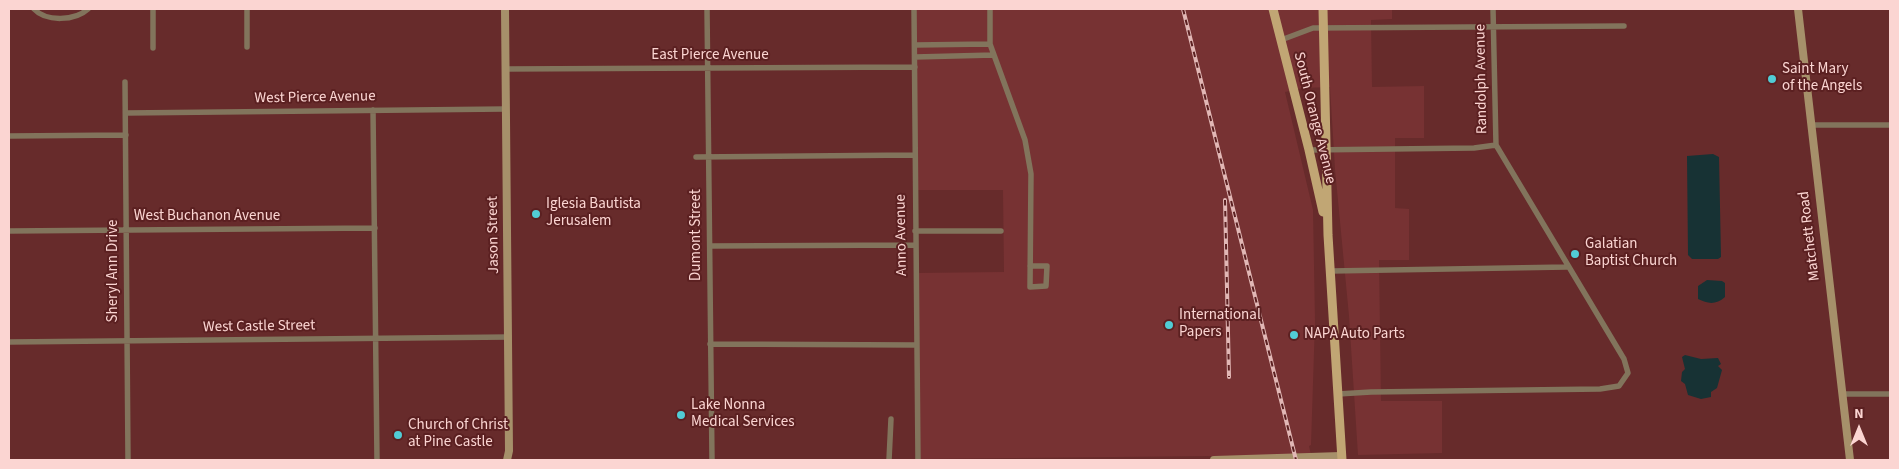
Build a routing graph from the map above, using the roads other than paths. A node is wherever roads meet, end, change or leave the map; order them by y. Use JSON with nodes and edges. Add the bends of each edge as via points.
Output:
{"nodes":[{"id":1,"x":34,"y":9,"type":"edge"},
{"id":2,"x":88,"y":9,"type":"edge"},
{"id":3,"x":153,"y":9,"type":"edge"},
{"id":4,"x":247,"y":9,"type":"edge"},
{"id":5,"x":505,"y":9,"type":"edge"},
{"id":6,"x":708,"y":9,"type":"edge"},
{"id":7,"x":914,"y":9,"type":"edge"},
{"id":8,"x":990,"y":9,"type":"edge"},
{"id":9,"x":1273,"y":9,"type":"edge"},
{"id":10,"x":1323,"y":9,"type":"edge"},
{"id":11,"x":1493,"y":9,"type":"edge"},
{"id":12,"x":1798,"y":9,"type":"edge"},
{"id":13,"x":1624,"y":26,"type":"dead end"},
{"id":14,"x":1493,"y":27,"type":"junction"},
{"id":15,"x":1323,"y":28,"type":"junction"},
{"id":16,"x":1281,"y":40,"type":"junction"},
{"id":17,"x":990,"y":44,"type":"junction"},
{"id":18,"x":915,"y":45,"type":"junction"},
{"id":19,"x":929,"y":45,"type":"junction"},
{"id":20,"x":247,"y":47,"type":"dead end"},
{"id":21,"x":153,"y":48,"type":"dead end"},
{"id":22,"x":994,"y":55,"type":"junction"},
{"id":23,"x":930,"y":56,"type":"junction"},
{"id":24,"x":915,"y":57,"type":"junction"},
{"id":25,"x":915,"y":66,"type":"junction"},
{"id":26,"x":708,"y":68,"type":"junction"},
{"id":27,"x":506,"y":69,"type":"junction"},
{"id":28,"x":125,"y":82,"type":"dead end"},
{"id":29,"x":505,"y":109,"type":"junction"},
{"id":30,"x":373,"y":110,"type":"junction"},
{"id":31,"x":126,"y":113,"type":"junction"},
{"id":32,"x":1890,"y":125,"type":"edge"},
{"id":33,"x":1811,"y":126,"type":"junction"},
{"id":34,"x":126,"y":135,"type":"junction"},
{"id":35,"x":9,"y":136,"type":"edge"},
{"id":36,"x":1496,"y":145,"type":"junction"},
{"id":37,"x":1326,"y":149,"type":"junction"},
{"id":38,"x":1310,"y":150,"type":"junction"},
{"id":39,"x":914,"y":155,"type":"junction"},
{"id":40,"x":696,"y":157,"type":"dead end"},
{"id":41,"x":709,"y":157,"type":"junction"},
{"id":42,"x":374,"y":228,"type":"junction"},
{"id":43,"x":126,"y":230,"type":"junction"},
{"id":44,"x":9,"y":231,"type":"edge"},
{"id":45,"x":915,"y":231,"type":"junction"},
{"id":46,"x":1001,"y":231,"type":"dead end"},
{"id":47,"x":1328,"y":235,"type":"junction"},
{"id":48,"x":915,"y":245,"type":"junction"},
{"id":49,"x":710,"y":246,"type":"junction"},
{"id":50,"x":1030,"y":266,"type":"junction"},
{"id":51,"x":1567,"y":267,"type":"junction"},
{"id":52,"x":1331,"y":271,"type":"junction"},
{"id":53,"x":509,"y":337,"type":"junction"},
{"id":54,"x":376,"y":339,"type":"junction"},
{"id":55,"x":127,"y":341,"type":"junction"},
{"id":56,"x":9,"y":342,"type":"edge"},
{"id":57,"x":710,"y":344,"type":"junction"},
{"id":58,"x":915,"y":345,"type":"junction"},
{"id":59,"x":1338,"y":394,"type":"junction"},
{"id":60,"x":1842,"y":394,"type":"junction"},
{"id":61,"x":1890,"y":394,"type":"edge"},
{"id":62,"x":891,"y":418,"type":"dead end"},
{"id":63,"x":1342,"y":458,"type":"edge"},
{"id":64,"x":128,"y":460,"type":"edge"},
{"id":65,"x":377,"y":460,"type":"edge"},
{"id":66,"x":506,"y":460,"type":"edge"},
{"id":67,"x":712,"y":460,"type":"edge"},
{"id":68,"x":889,"y":460,"type":"edge"},
{"id":69,"x":918,"y":460,"type":"edge"},
{"id":70,"x":1214,"y":460,"type":"edge"},
{"id":71,"x":1850,"y":460,"type":"edge"}],
"edges":[{"from":1,"to":2,"type":"street","via":[[54,18],[72,17]]},
{"from":3,"to":21,"type":"street"},
{"from":4,"to":20,"type":"street"},
{"from":5,"to":27,"type":"street","name":"Jason Street"},
{"from":6,"to":26,"type":"street","name":"Dumont Street"},
{"from":7,"to":18,"type":"street","name":"Anno Avenue"},
{"from":8,"to":17,"type":"street"},
{"from":9,"to":16,"type":"main road","name":"South Orange Avenue"},
{"from":10,"to":15,"type":"main road","name":"South Orange Avenue"},
{"from":11,"to":14,"type":"street","name":"Randolph Avenue"},
{"from":12,"to":33,"type":"street","name":"Matchett Road"},
{"from":13,"to":14,"type":"street"},
{"from":14,"to":15,"type":"street"},
{"from":14,"to":36,"type":"street","name":"Randolph Avenue"},
{"from":15,"to":16,"type":"street","via":[[1313,28]]},
{"from":15,"to":37,"type":"main road","name":"South Orange Avenue"},
{"from":16,"to":38,"type":"main road","name":"South Orange Avenue"},
{"from":17,"to":19,"type":"street"},
{"from":17,"to":22,"type":"street"},
{"from":18,"to":19,"type":"street"},
{"from":18,"to":24,"type":"street","name":"Anno Avenue"},
{"from":19,"to":23,"type":"street"},
{"from":22,"to":23,"type":"street"},
{"from":22,"to":50,"type":"street","via":[[1025,140],[1031,174]]},
{"from":23,"to":24,"type":"street"},
{"from":24,"to":25,"type":"street","name":"Anno Avenue"},
{"from":25,"to":26,"type":"street","name":"East Pierce Avenue"},
{"from":25,"to":39,"type":"street","name":"Anno Avenue"},
{"from":26,"to":27,"type":"street","name":"East Pierce Avenue"},
{"from":26,"to":41,"type":"street","name":"Dumont Street"},
{"from":27,"to":29,"type":"street","name":"Jason Street"},
{"from":28,"to":31,"type":"street","name":"Sheryl Ann Drive"},
{"from":29,"to":30,"type":"street","name":"West Pierce Avenue"},
{"from":29,"to":53,"type":"street","name":"Jason Street"},
{"from":30,"to":31,"type":"street","name":"West Pierce Avenue"},
{"from":30,"to":42,"type":"street"},
{"from":31,"to":34,"type":"street","name":"Sheryl Ann Drive"},
{"from":32,"to":33,"type":"street"},
{"from":33,"to":60,"type":"street","name":"Matchett Road"},
{"from":34,"to":35,"type":"street"},
{"from":34,"to":43,"type":"street","name":"Sheryl Ann Drive"},
{"from":36,"to":37,"type":"street"},
{"from":36,"to":51,"type":"street","name":"Randolph Avenue"},
{"from":37,"to":38,"type":"street"},
{"from":37,"to":47,"type":"main road","name":"South Orange Avenue"},
{"from":38,"to":47,"type":"main road","name":"South Orange Avenue"},
{"from":39,"to":41,"type":"street"},
{"from":39,"to":45,"type":"street","name":"Anno Avenue"},
{"from":40,"to":41,"type":"street"},
{"from":41,"to":49,"type":"street","name":"Dumont Street"},
{"from":42,"to":43,"type":"street","name":"West Buchanon Avenue"},
{"from":42,"to":54,"type":"street"},
{"from":43,"to":44,"type":"street","name":"West Buchanon Avenue"},
{"from":43,"to":55,"type":"street","name":"Sheryl Ann Drive"},
{"from":45,"to":46,"type":"street"},
{"from":45,"to":48,"type":"street","name":"Anno Avenue"},
{"from":47,"to":52,"type":"main road","name":"South Orange Avenue"},
{"from":48,"to":49,"type":"street"},
{"from":48,"to":58,"type":"street","name":"Anno Avenue"},
{"from":49,"to":57,"type":"street","name":"Dumont Street"},
{"from":50,"to":50,"type":"street","via":[[1047,266],[1046,286],[1030,287]]},
{"from":51,"to":52,"type":"street"},
{"from":51,"to":59,"type":"street","name":"Randolph Avenue","via":[[1624,359],[1628,373],[1619,386]]},
{"from":52,"to":59,"type":"main road","name":"South Orange Avenue"},
{"from":53,"to":54,"type":"street","name":"West Castle Street"},
{"from":53,"to":66,"type":"street","name":"Jason Street","via":[[509,451]]},
{"from":54,"to":55,"type":"street","name":"West Castle Street"},
{"from":54,"to":65,"type":"street"},
{"from":55,"to":56,"type":"street","name":"West Castle Street"},
{"from":55,"to":64,"type":"street","name":"Sheryl Ann Drive"},
{"from":57,"to":58,"type":"street"},
{"from":57,"to":67,"type":"street","name":"Dumont Street"},
{"from":58,"to":69,"type":"street","name":"Anno Avenue"},
{"from":59,"to":63,"type":"main road","name":"South Orange Avenue"},
{"from":60,"to":61,"type":"street"},
{"from":60,"to":71,"type":"street","name":"Matchett Road"},
{"from":62,"to":68,"type":"street"},
{"from":63,"to":70,"type":"street"}]}
